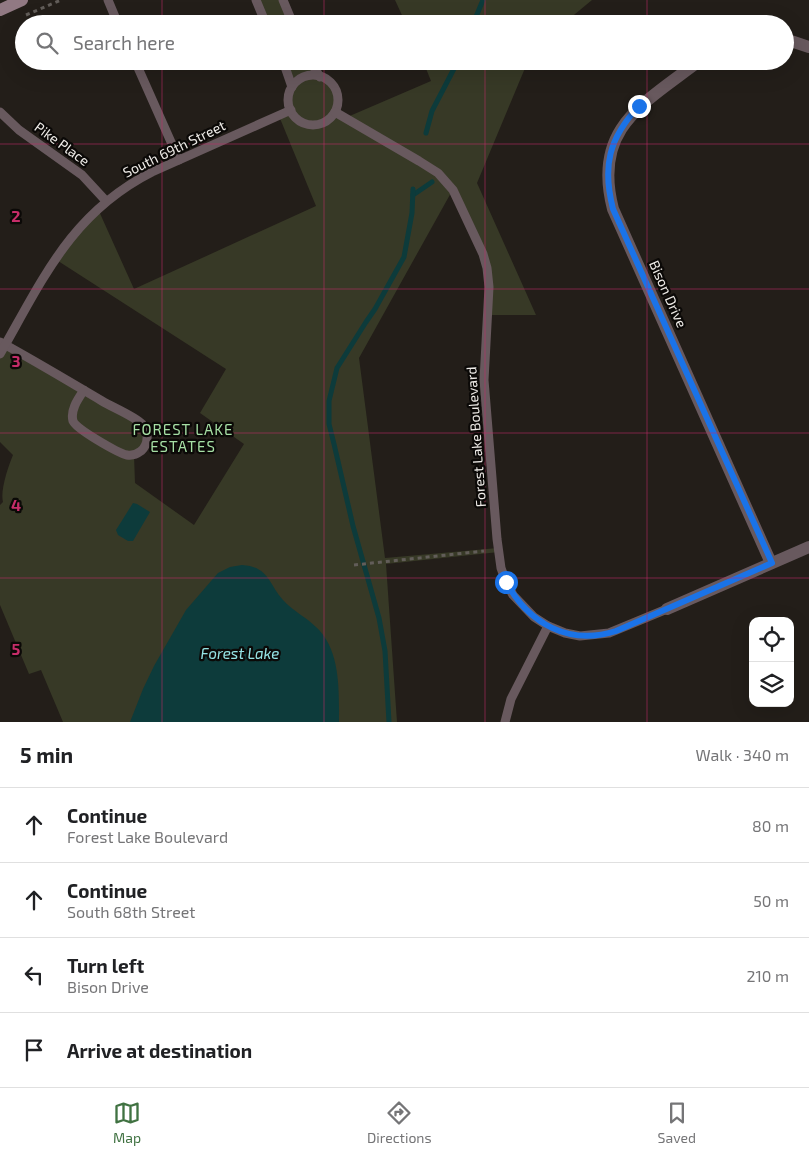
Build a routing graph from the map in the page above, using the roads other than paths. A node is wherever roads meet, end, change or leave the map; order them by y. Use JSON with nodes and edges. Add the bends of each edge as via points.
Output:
{"nodes":[{"id":1,"x":22,"y":0,"type":"edge"},
{"id":2,"x":108,"y":0,"type":"edge"},
{"id":3,"x":256,"y":0,"type":"edge"},
{"id":4,"x":283,"y":0,"type":"edge"},
{"id":5,"x":0,"y":10,"type":"edge"},
{"id":6,"x":114,"y":15,"type":"edge"},
{"id":7,"x":262,"y":15,"type":"edge"},
{"id":8,"x":290,"y":15,"type":"edge"},
{"id":9,"x":794,"y":41,"type":"edge"},
{"id":10,"x":809,"y":47,"type":"edge"},
{"id":11,"x":139,"y":70,"type":"edge"},
{"id":12,"x":286,"y":70,"type":"edge"},
{"id":13,"x":316,"y":70,"type":"edge"},
{"id":14,"x":687,"y":70,"type":"edge"},
{"id":15,"x":320,"y":76,"type":"junction"},
{"id":16,"x":292,"y":87,"type":"junction"},
{"id":17,"x":291,"y":110,"type":"junction"},
{"id":18,"x":0,"y":112,"type":"edge"},
{"id":19,"x":335,"y":112,"type":"junction"},
{"id":20,"x":178,"y":160,"type":"junction"},
{"id":21,"x":106,"y":201,"type":"junction"},
{"id":22,"x":2,"y":343,"type":"edge"},
{"id":23,"x":0,"y":354,"type":"edge"},
{"id":24,"x":84,"y":390,"type":"junction"},
{"id":25,"x":809,"y":547,"type":"edge"},
{"id":26,"x":772,"y":563,"type":"junction"},
{"id":27,"x":667,"y":609,"type":"joint"},
{"id":28,"x":548,"y":626,"type":"junction"},
{"id":29,"x":505,"y":722,"type":"edge"}],
"edges":[{"from":1,"to":5,"type":"main road"},
{"from":2,"to":6,"type":"lane"},
{"from":3,"to":7,"type":"lane"},
{"from":4,"to":8,"type":"lane"},
{"from":9,"to":10,"type":"street"},
{"from":11,"to":20,"type":"lane"},
{"from":12,"to":16,"type":"lane"},
{"from":13,"to":15,"type":"lane"},
{"from":14,"to":26,"type":"street","name":"Bison Drive","via":[[639,106],[626,120],[609,156],[608,190],[613,209]]},
{"from":15,"to":16,"type":"lane","via":[[302,78]]},
{"from":15,"to":19,"type":"lane","via":[[330,82],[336,92]]},
{"from":16,"to":17,"type":"lane","via":[[288,99]]},
{"from":17,"to":19,"type":"lane","via":[[299,121],[311,125],[322,124]]},
{"from":17,"to":20,"type":"lane","name":"South 69th Street"},
{"from":18,"to":21,"type":"lane","name":"Pike Place","via":[[19,130],[82,175]]},
{"from":19,"to":28,"type":"lane","name":"Forest Lake Boulevard","via":[[438,174],[453,190],[483,254],[489,287],[484,380],[501,568],[522,607]]},
{"from":20,"to":21,"type":"lane","name":"South 69th Street","via":[[132,182]]},
{"from":21,"to":22,"type":"lane","name":"South 69th Street","via":[[72,235]]},
{"from":22,"to":23,"type":"lane","name":"South 69th Street"},
{"from":22,"to":24,"type":"lane"},
{"from":24,"to":24,"type":"lane","via":[[73,410],[77,428],[120,453],[129,455],[142,450],[148,437],[142,424]]},
{"from":25,"to":26,"type":"street"},
{"from":26,"to":27,"type":"street"},
{"from":27,"to":28,"type":"lane","name":"Forest Lake Boulevard","via":[[600,635],[580,636]]},
{"from":28,"to":29,"type":"lane","via":[[511,699]]}]}
